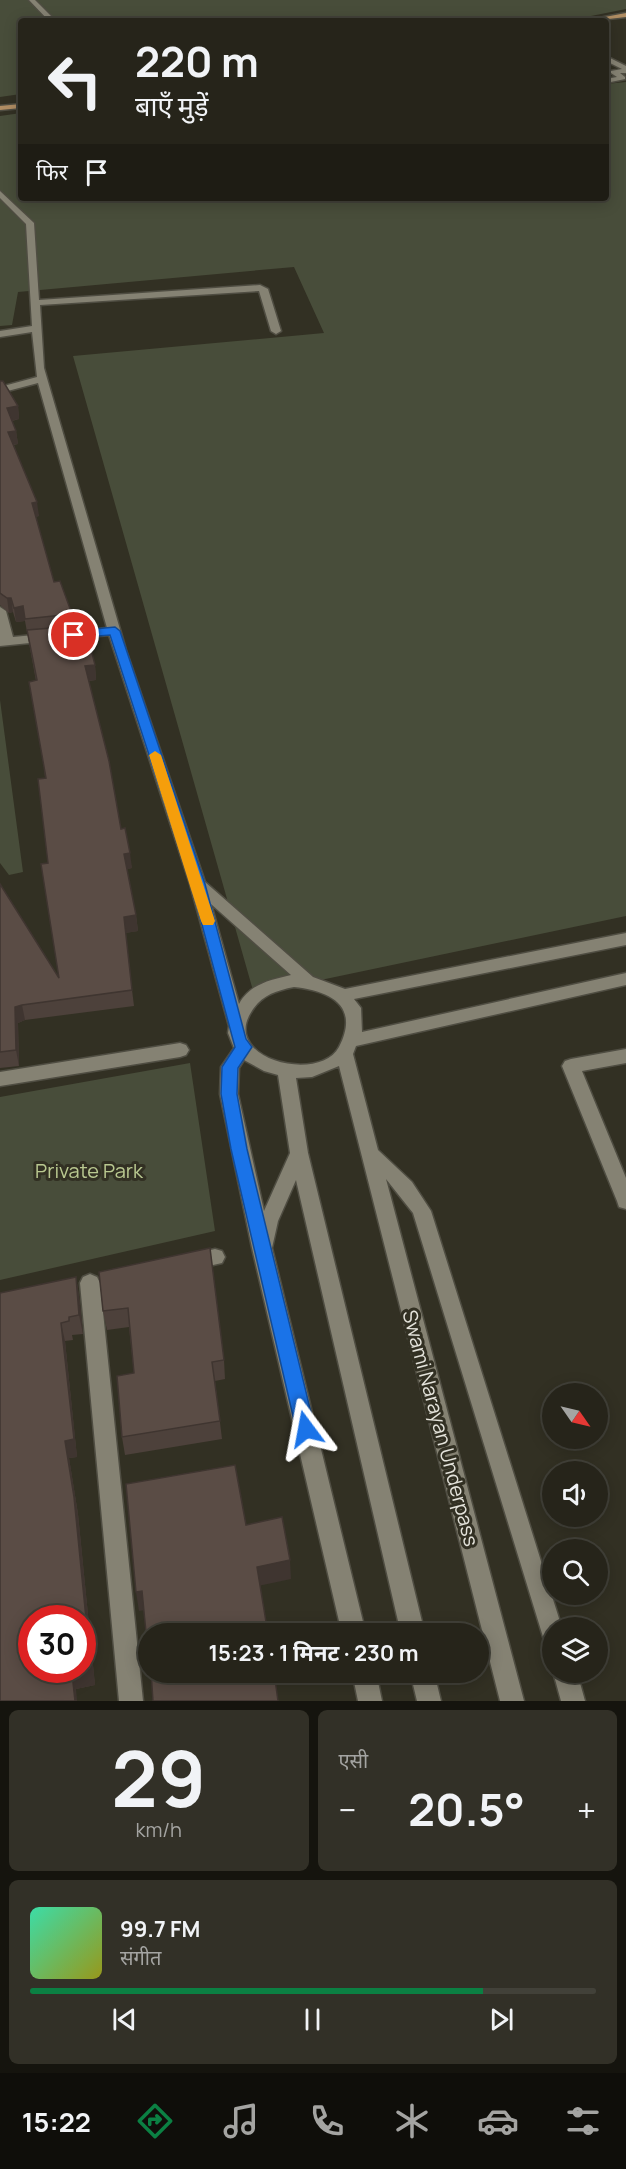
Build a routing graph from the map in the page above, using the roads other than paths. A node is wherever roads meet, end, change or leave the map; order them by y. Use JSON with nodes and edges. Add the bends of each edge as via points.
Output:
{"nodes":[{"id":1,"x":32,"y":0,"type":"edge"},
{"id":2,"x":626,"y":15,"type":"edge"},
{"id":3,"x":50,"y":18,"type":"edge"},
{"id":4,"x":609,"y":18,"type":"edge"},
{"id":5,"x":626,"y":23,"type":"edge"},
{"id":6,"x":609,"y":26,"type":"edge"},
{"id":7,"x":609,"y":60,"type":"edge"},
{"id":8,"x":626,"y":61,"type":"edge"},
{"id":9,"x":615,"y":63,"type":"junction"},
{"id":10,"x":626,"y":70,"type":"edge"},
{"id":11,"x":609,"y":80,"type":"edge"},
{"id":12,"x":18,"y":99,"type":"edge"},
{"id":13,"x":0,"y":102,"type":"edge"},
{"id":14,"x":18,"y":106,"type":"edge"},
{"id":15,"x":0,"y":108,"type":"edge"},
{"id":16,"x":0,"y":193,"type":"edge"},
{"id":17,"x":35,"y":303,"type":"junction"},
{"id":18,"x":37,"y":328,"type":"junction"},
{"id":19,"x":276,"y":331,"type":"dead end"},
{"id":20,"x":0,"y":334,"type":"edge"},
{"id":21,"x":42,"y":379,"type":"junction"},
{"id":22,"x":0,"y":390,"type":"edge"},
{"id":23,"x":0,"y":611,"type":"edge"},
{"id":24,"x":115,"y":631,"type":"junction"},
{"id":25,"x":4,"y":642,"type":"edge"},
{"id":26,"x":198,"y":884,"type":"junction"},
{"id":27,"x":626,"y":939,"type":"edge"},
{"id":28,"x":626,"y":979,"type":"edge"},
{"id":29,"x":307,"y":980,"type":"junction"},
{"id":30,"x":342,"y":995,"type":"junction"},
{"id":31,"x":236,"y":1025,"type":"junction"},
{"id":32,"x":244,"y":1047,"type":"junction"},
{"id":33,"x":349,"y":1047,"type":"junction"},
{"id":34,"x":180,"y":1050,"type":"dead end"},
{"id":35,"x":626,"y":1056,"type":"edge"},
{"id":36,"x":286,"y":1071,"type":"junction"},
{"id":37,"x":0,"y":1079,"type":"edge"},
{"id":38,"x":299,"y":1153,"type":"junction"},
{"id":39,"x":371,"y":1155,"type":"junction"},
{"id":40,"x":626,"y":1201,"type":"edge"},
{"id":41,"x":262,"y":1248,"type":"junction"},
{"id":42,"x":215,"y":1257,"type":"dead end"},
{"id":43,"x":170,"y":1266,"type":"edge"},
{"id":44,"x":113,"y":1278,"type":"edge"},
{"id":45,"x":90,"y":1283,"type":"junction"},
{"id":46,"x":68,"y":1287,"type":"edge"},
{"id":47,"x":547,"y":1617,"type":"edge"},
{"id":48,"x":351,"y":1623,"type":"edge"},
{"id":49,"x":410,"y":1623,"type":"edge"},
{"id":50,"x":366,"y":1683,"type":"edge"},
{"id":51,"x":425,"y":1683,"type":"edge"},
{"id":52,"x":567,"y":1683,"type":"edge"},
{"id":53,"x":132,"y":1701,"type":"edge"},
{"id":54,"x":370,"y":1701,"type":"edge"},
{"id":55,"x":429,"y":1701,"type":"edge"},
{"id":56,"x":512,"y":1701,"type":"edge"},
{"id":57,"x":573,"y":1701,"type":"edge"}],
"edges":[{"from":1,"to":3,"type":"street"},
{"from":2,"to":4,"type":"main road"},
{"from":5,"to":6,"type":"main road"},
{"from":7,"to":9,"type":"street"},
{"from":8,"to":9,"type":"street"},
{"from":9,"to":10,"type":"street"},
{"from":10,"to":11,"type":"street","via":[[614,72],[623,78]]},
{"from":12,"to":13,"type":"main road"},
{"from":14,"to":15,"type":"main road"},
{"from":16,"to":17,"type":"street","via":[[30,223]]},
{"from":17,"to":18,"type":"street"},
{"from":17,"to":19,"type":"street","via":[[260,288]]},
{"from":18,"to":20,"type":"street"},
{"from":18,"to":21,"type":"street"},
{"from":21,"to":22,"type":"street"},
{"from":21,"to":24,"type":"street"},
{"from":23,"to":25,"type":"street"},
{"from":24,"to":25,"type":"street"},
{"from":24,"to":26,"type":"street"},
{"from":26,"to":29,"type":"street"},
{"from":26,"to":31,"type":"street"},
{"from":27,"to":30,"type":"street"},
{"from":28,"to":33,"type":"street"},
{"from":29,"to":30,"type":"street"},
{"from":29,"to":31,"type":"street","via":[[267,986],[251,996],[240,1010]]},
{"from":30,"to":33,"type":"street","via":[[354,1008],[357,1023]]},
{"from":31,"to":32,"type":"street"},
{"from":32,"to":36,"type":"street","via":[[266,1065]]},
{"from":32,"to":41,"type":"street","via":[[230,1067],[229,1094]]},
{"from":33,"to":36,"type":"street","via":[[328,1065],[308,1071]]},
{"from":33,"to":39,"type":"street","name":"Swami Narayan Underpass"},
{"from":34,"to":37,"type":"street"},
{"from":35,"to":40,"type":"street","via":[[571,1066]]},
{"from":36,"to":38,"type":"street"},
{"from":38,"to":41,"type":"street","via":[[269,1221]]},
{"from":38,"to":49,"type":"street"},
{"from":39,"to":47,"type":"street","via":[[410,1191],[422,1211]]},
{"from":39,"to":56,"type":"street","name":"Swami Narayan Underpass"},
{"from":41,"to":48,"type":"street"},
{"from":42,"to":43,"type":"street"},
{"from":44,"to":45,"type":"street"},
{"from":45,"to":46,"type":"street"},
{"from":45,"to":53,"type":"street"},
{"from":50,"to":54,"type":"street"},
{"from":51,"to":55,"type":"street"},
{"from":52,"to":57,"type":"street"}]}
